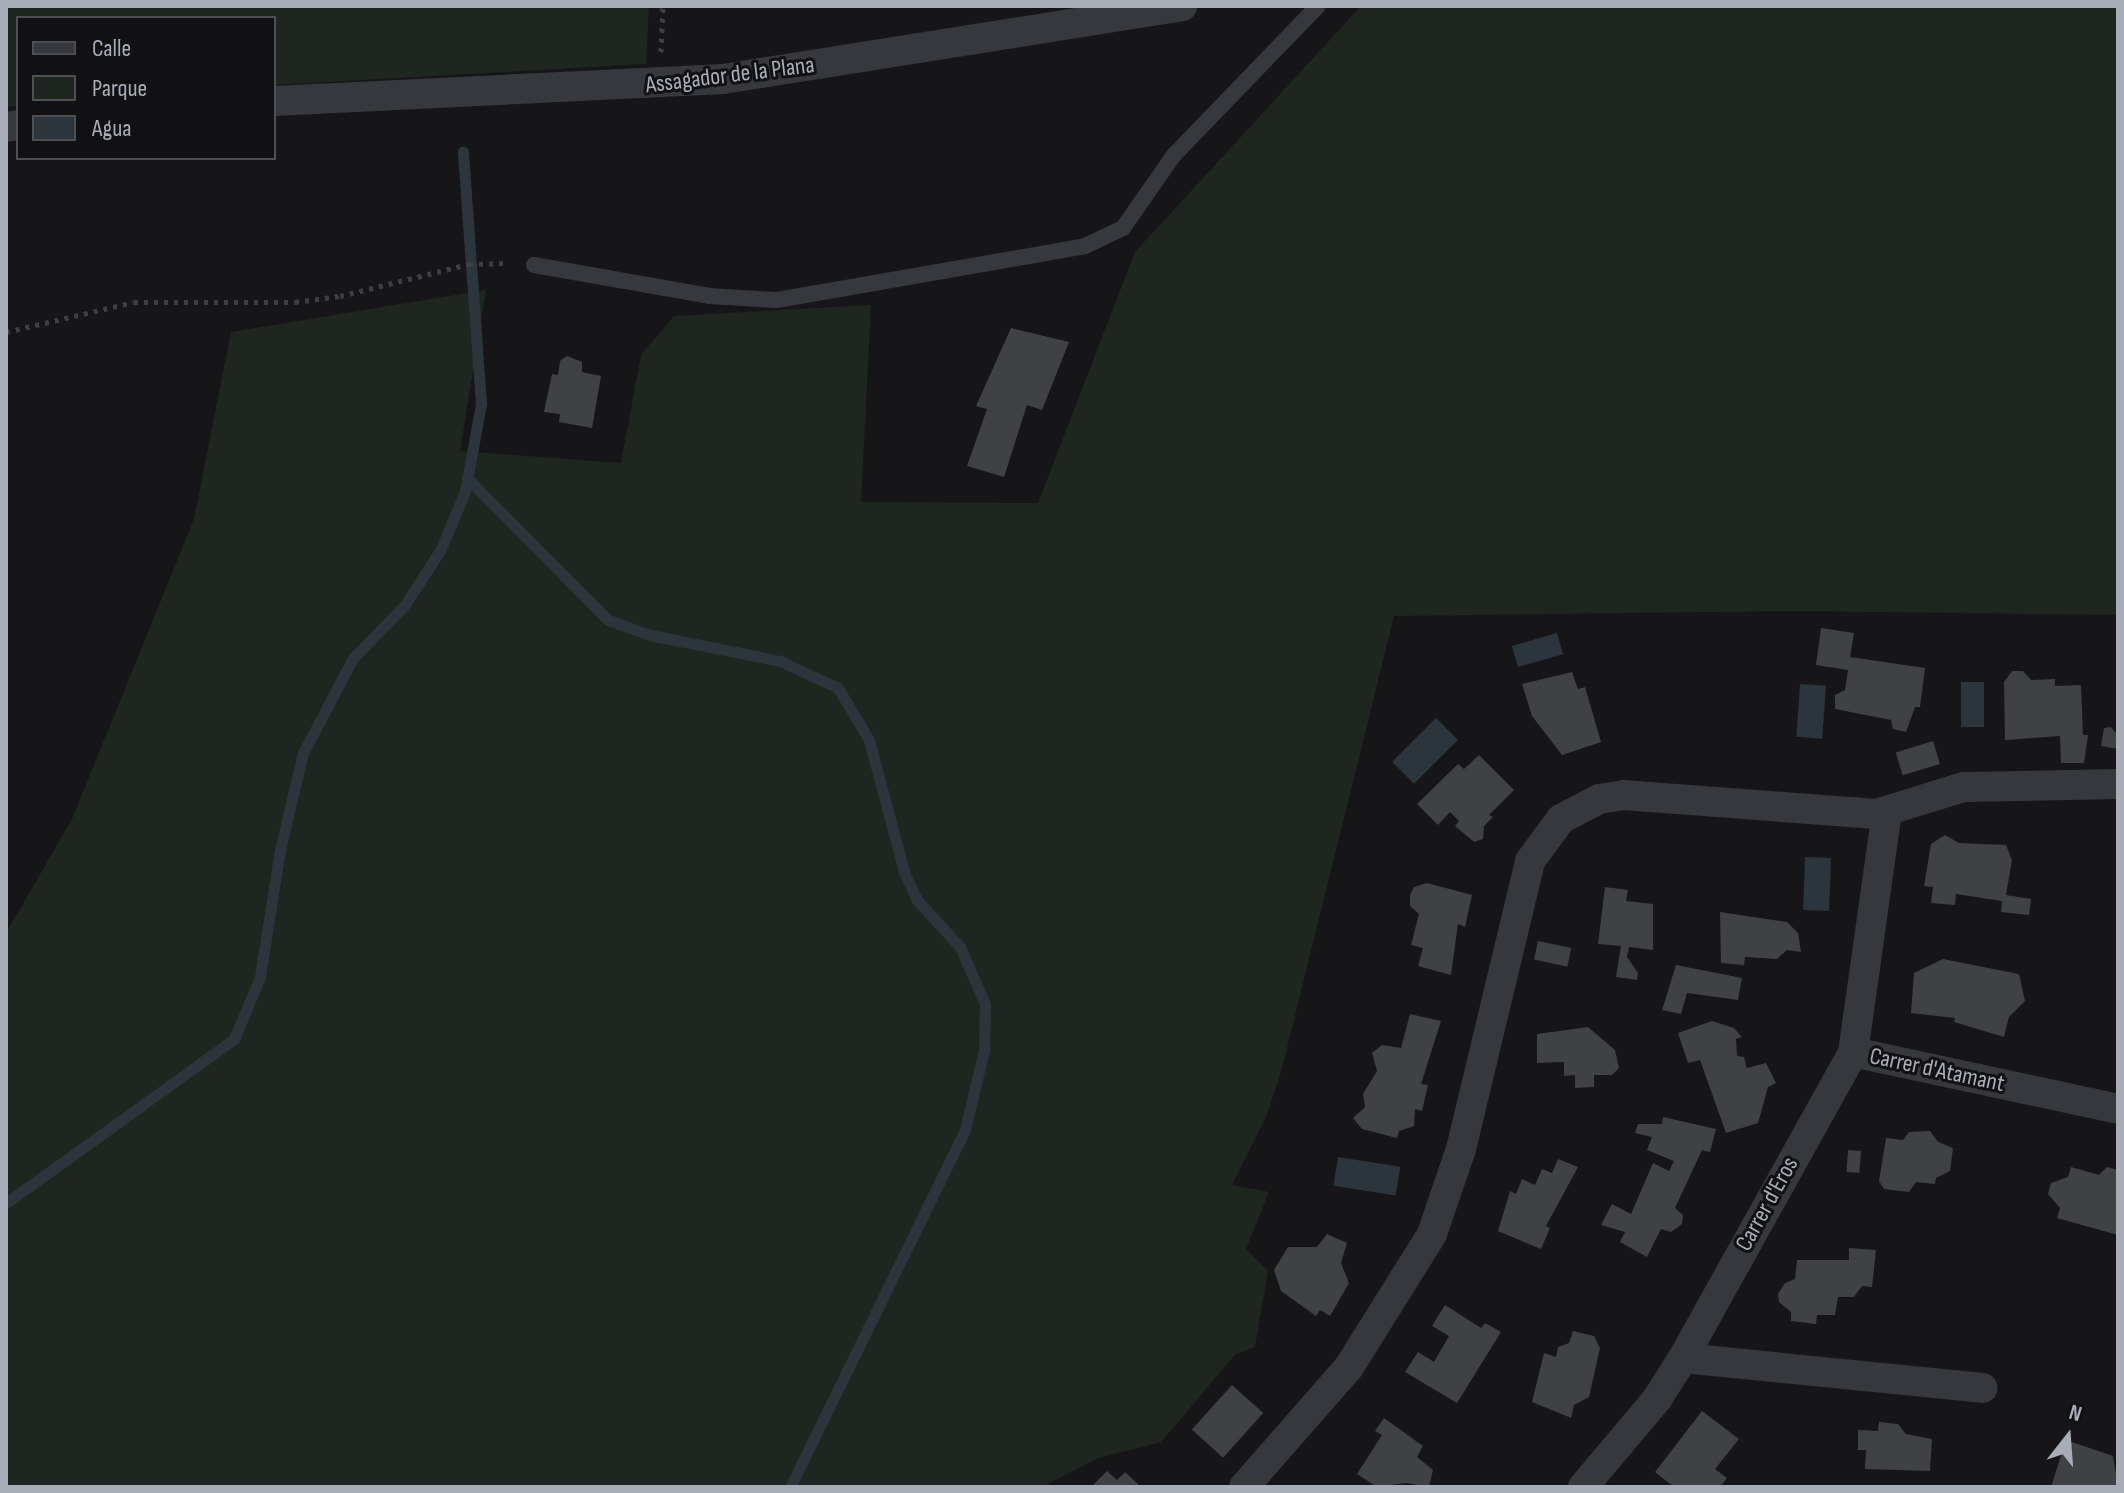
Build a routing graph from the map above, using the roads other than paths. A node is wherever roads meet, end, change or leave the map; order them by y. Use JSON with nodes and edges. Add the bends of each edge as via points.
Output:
{"nodes":[{"id":1,"x":1182,"y":6,"type":"edge"},
{"id":2,"x":1318,"y":6,"type":"edge"},
{"id":3,"x":276,"y":101,"type":"edge"},
{"id":4,"x":534,"y":265,"type":"road end"},
{"id":5,"x":2118,"y":784,"type":"edge"},
{"id":6,"x":1887,"y":811,"type":"junction"},
{"id":7,"x":1853,"y":1052,"type":"junction"},
{"id":8,"x":2118,"y":1109,"type":"edge"},
{"id":9,"x":1683,"y":1358,"type":"junction"},
{"id":10,"x":1982,"y":1388,"type":"dead end"},
{"id":11,"x":1244,"y":1487,"type":"edge"},
{"id":12,"x":1583,"y":1487,"type":"edge"}],
"edges":[{"from":1,"to":3,"type":"street","name":"Assagador de la Plana","via":[[723,79]]},
{"from":2,"to":4,"type":"lane","via":[[1174,155],[1123,228],[1085,246],[777,300],[709,296]]},
{"from":5,"to":6,"type":"street","via":[[1964,787]]},
{"from":6,"to":7,"type":"street","name":"Carrer d'Atamant"},
{"from":6,"to":11,"type":"street","via":[[1623,795],[1599,799],[1561,819],[1530,861],[1461,1149],[1432,1234],[1349,1367]]},
{"from":7,"to":8,"type":"street","name":"Carrer d'Atamant"},
{"from":7,"to":9,"type":"street","name":"Carrer d'Eros"},
{"from":9,"to":10,"type":"street"},
{"from":9,"to":12,"type":"street","name":"Carrer d'Eros","via":[[1657,1399]]}]}
